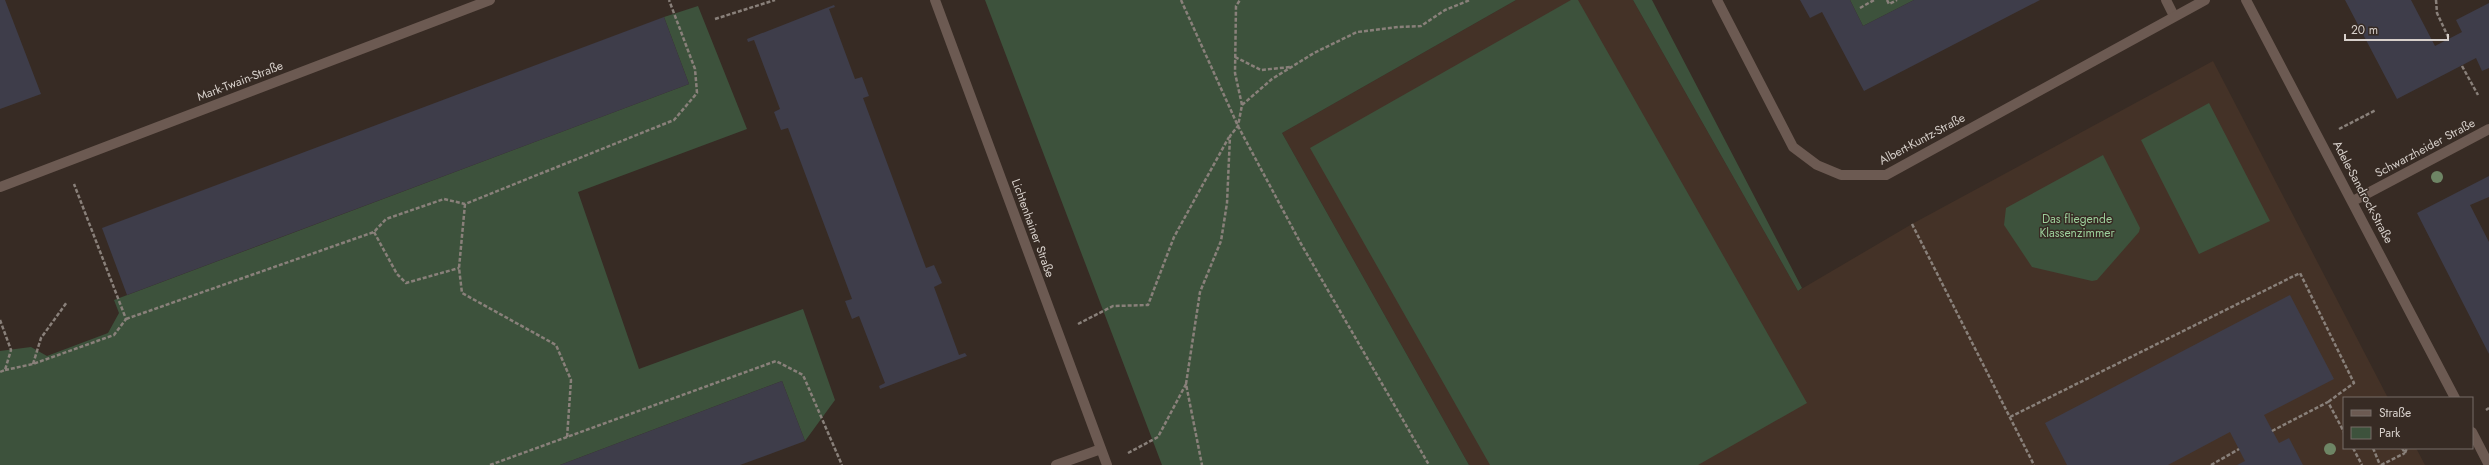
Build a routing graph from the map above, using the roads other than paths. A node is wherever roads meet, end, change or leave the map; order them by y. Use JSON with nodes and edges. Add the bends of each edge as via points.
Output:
{"nodes":[{"id":1,"x":490,"y":0,"type":"edge"},
{"id":2,"x":935,"y":0,"type":"edge"},
{"id":3,"x":1717,"y":0,"type":"edge"},
{"id":4,"x":2166,"y":0,"type":"edge"},
{"id":5,"x":2205,"y":0,"type":"edge"},
{"id":6,"x":2246,"y":0,"type":"edge"},
{"id":7,"x":2174,"y":16,"type":"junction"},
{"id":8,"x":2489,"y":129,"type":"edge"},
{"id":9,"x":0,"y":187,"type":"edge"},
{"id":10,"x":2353,"y":201,"type":"junction"},
{"id":11,"x":2454,"y":397,"type":"edge"},
{"id":12,"x":2473,"y":434,"type":"edge"},
{"id":13,"x":1101,"y":449,"type":"junction"},
{"id":14,"x":1107,"y":464,"type":"edge"},
{"id":15,"x":1056,"y":465,"type":"edge"},
{"id":16,"x":2489,"y":465,"type":"edge"}],
"edges":[{"from":1,"to":9,"type":"street","name":"Mark-Twain-Straße"},
{"from":2,"to":13,"type":"street","name":"Lichtenhainer Straße"},
{"from":3,"to":7,"type":"street","name":"Albert-Kuntz-Straße","via":[[1793,147],[1817,165],[1841,175],[1886,175]]},
{"from":4,"to":7,"type":"street"},
{"from":5,"to":7,"type":"street","name":"Albert-Kuntz-Straße"},
{"from":6,"to":10,"type":"street","name":"Adele-Sandrock-Straße"},
{"from":8,"to":10,"type":"street","name":"Schwarzheider Straße"},
{"from":10,"to":11,"type":"street","name":"Adele-Sandrock-Straße"},
{"from":12,"to":16,"type":"street"},
{"from":13,"to":14,"type":"street","name":"Lichtenhainer Straße"},
{"from":13,"to":15,"type":"street"}]}
